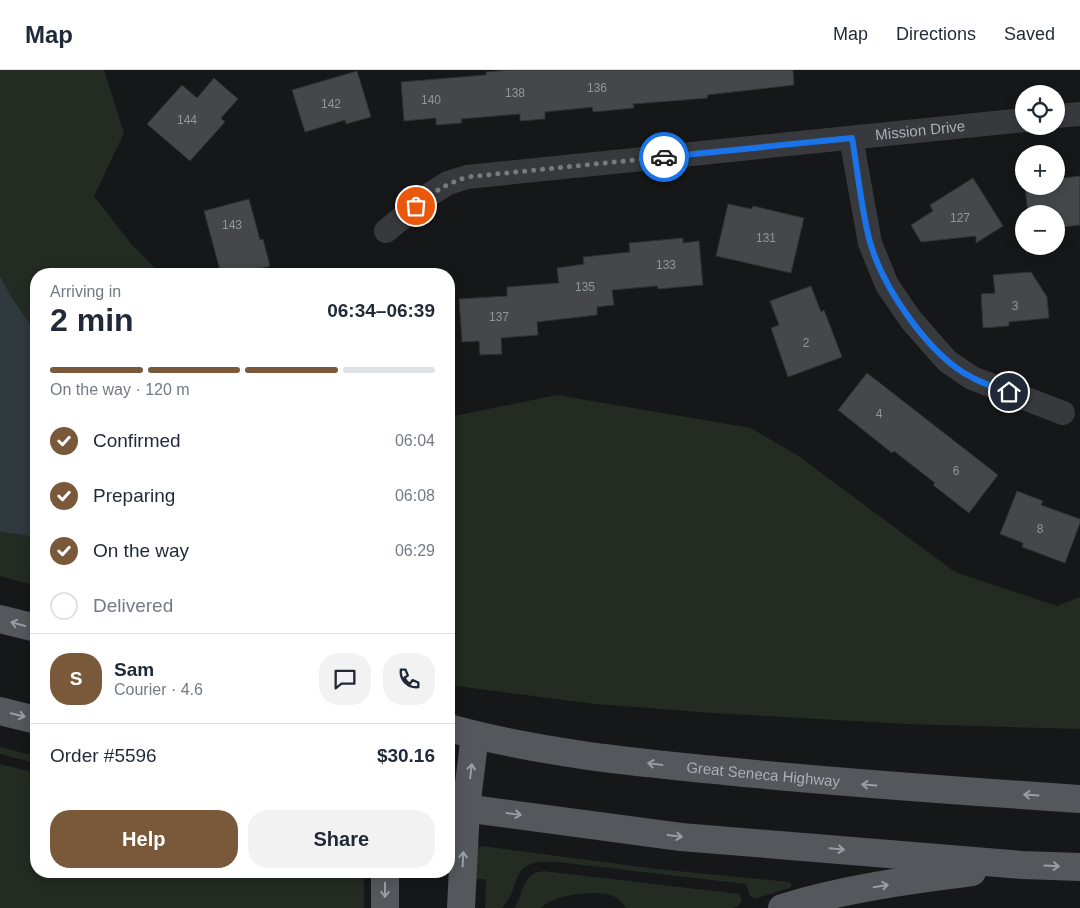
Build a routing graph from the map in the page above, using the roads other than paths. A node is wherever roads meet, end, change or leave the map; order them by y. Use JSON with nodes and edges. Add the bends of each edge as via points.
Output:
{"nodes":[{"id":1,"x":1080,"y":114,"type":"edge"},
{"id":2,"x":1065,"y":115,"type":"edge"},
{"id":3,"x":1015,"y":121,"type":"edge"},
{"id":4,"x":852,"y":138,"type":"junction"},
{"id":5,"x":386,"y":231,"type":"dead end"},
{"id":6,"x":1063,"y":413,"type":"dead end"},
{"id":7,"x":0,"y":619,"type":"edge"},
{"id":8,"x":30,"y":626,"type":"edge"},
{"id":9,"x":0,"y":711,"type":"edge"},
{"id":10,"x":30,"y":718,"type":"edge"},
{"id":11,"x":455,"y":730,"type":"edge"},
{"id":12,"x":475,"y":735,"type":"junction"},
{"id":13,"x":1080,"y":798,"type":"edge"},
{"id":14,"x":457,"y":807,"type":"edge"},
{"id":15,"x":1022,"y":864,"type":"junction"},
{"id":16,"x":1080,"y":867,"type":"edge"},
{"id":17,"x":385,"y":878,"type":"edge"},
{"id":18,"x":385,"y":908,"type":"edge"},
{"id":19,"x":461,"y":908,"type":"edge"},
{"id":20,"x":782,"y":908,"type":"edge"}],
"edges":[{"from":1,"to":2,"type":"street"},
{"from":3,"to":4,"type":"street","name":"Mission Drive"},
{"from":4,"to":5,"type":"street","name":"Mission Drive","via":[[467,177],[432,193]]},
{"from":4,"to":6,"type":"street","via":[[870,243],[887,285],[910,320],[947,361],[972,378]]},
{"from":8,"to":7,"type":"main road","one_way":true},
{"from":9,"to":10,"type":"main road","one_way":true},
{"from":11,"to":12,"type":"main road","name":"Great Seneca Highway"},
{"from":13,"to":12,"type":"main road","name":"Great Seneca Highway","one_way":true,"via":[[857,784],[664,765],[539,748]]},
{"from":14,"to":12,"type":"main road","one_way":true},
{"from":14,"to":15,"type":"main road","one_way":true,"via":[[681,837]]},
{"from":19,"to":14,"type":"main road","one_way":true},
{"from":15,"to":16,"type":"main road","one_way":true},
{"from":20,"to":15,"type":"main road","one_way":true,"via":[[872,888]]},
{"from":17,"to":18,"type":"main road","one_way":true}]}
